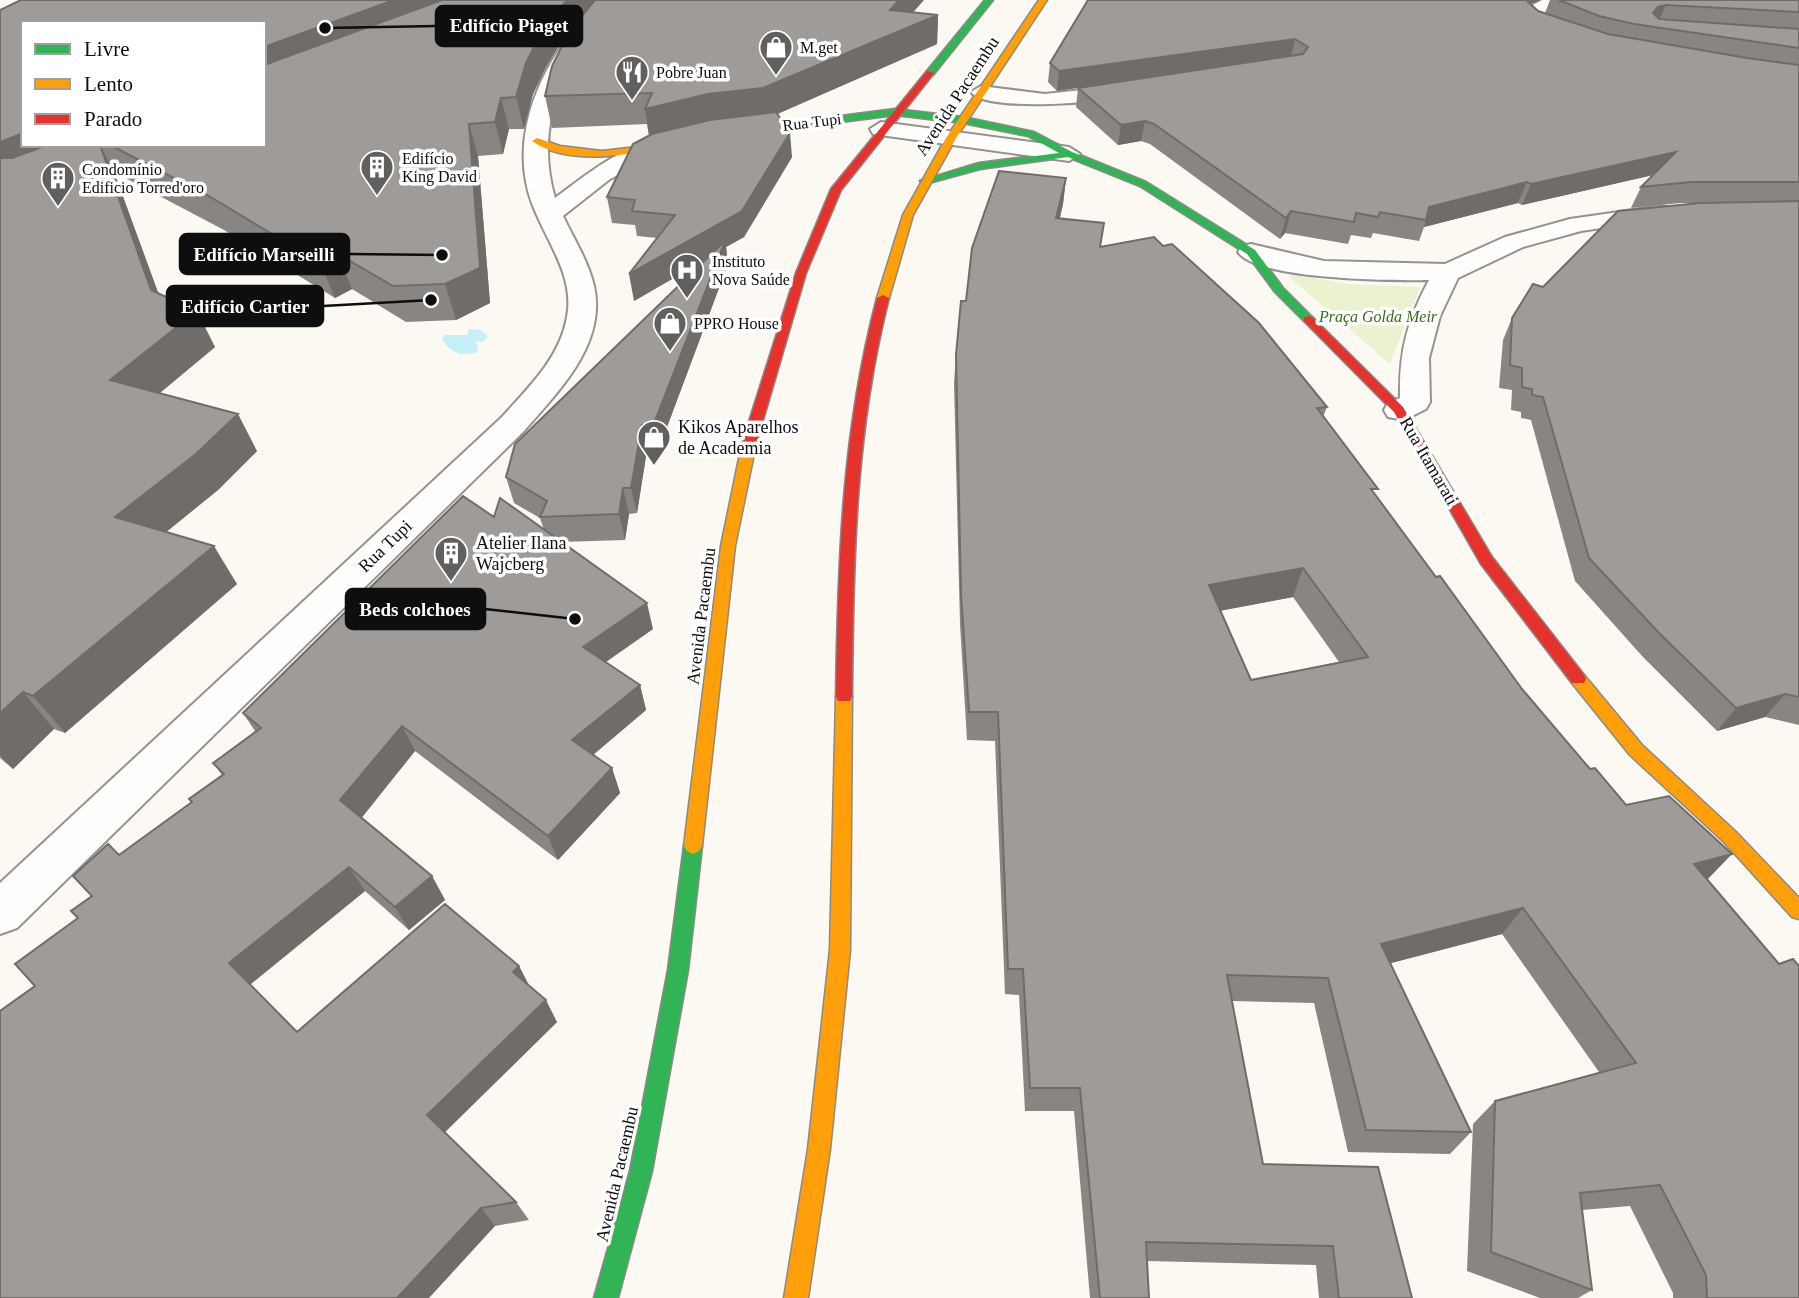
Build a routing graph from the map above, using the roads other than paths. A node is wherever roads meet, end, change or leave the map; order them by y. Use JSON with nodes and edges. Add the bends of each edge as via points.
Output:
{"nodes":[{"id":1,"x":611,"y":0,"type":"edge"},
{"id":2,"x":989,"y":0,"type":"edge"},
{"id":3,"x":1042,"y":0,"type":"edge"},
{"id":4,"x":1575,"y":0,"type":"edge"},
{"id":5,"x":1576,"y":32,"type":"edge"},
{"id":6,"x":1150,"y":88,"type":"edge"},
{"id":7,"x":981,"y":92,"type":"junction"},
{"id":8,"x":888,"y":120,"type":"junction"},
{"id":9,"x":957,"y":129,"type":"junction"},
{"id":10,"x":537,"y":141,"type":"junction"},
{"id":11,"x":647,"y":151,"type":"junction"},
{"id":12,"x":1069,"y":154,"type":"junction"},
{"id":13,"x":925,"y":181,"type":"junction"},
{"id":14,"x":1681,"y":212,"type":"edge"},
{"id":15,"x":550,"y":214,"type":"junction"},
{"id":16,"x":1251,"y":252,"type":"junction"},
{"id":17,"x":1449,"y":272,"type":"junction"},
{"id":18,"x":1399,"y":410,"type":"junction"},
{"id":19,"x":1730,"y":837,"type":"junction"},
{"id":20,"x":1799,"y":881,"type":"edge"},
{"id":21,"x":1799,"y":911,"type":"edge"},
{"id":22,"x":0,"y":913,"type":"edge"},
{"id":23,"x":606,"y":1298,"type":"edge"},
{"id":24,"x":796,"y":1298,"type":"edge"}],
"edges":[{"from":1,"to":10,"type":"street","via":[[561,61],[544,96]]},
{"from":2,"to":8,"type":"main road","name":"Avenida Pacaembu"},
{"from":3,"to":7,"type":"main road","name":"Avenida Pacaembu"},
{"from":4,"to":5,"type":"street","via":[[1527,13],[1534,23]]},
{"from":6,"to":7,"type":"street","via":[[1066,100]]},
{"from":7,"to":9,"type":"main road","name":"Avenida Pacaembu"},
{"from":8,"to":9,"type":"street","name":"Rua Itamarati"},
{"from":8,"to":11,"type":"main road","name":"Rua Tupi","via":[[712,135]]},
{"from":8,"to":23,"type":"main road","name":"Avenida Pacaembu","via":[[831,199],[801,273],[752,430],[728,546],[678,970],[640,1171]]},
{"from":9,"to":12,"type":"street","name":"Rua Itamarati"},
{"from":9,"to":13,"type":"main road","name":"Avenida Pacaembu"},
{"from":10,"to":11,"type":"main road","name":"Rua Tupi","via":[[580,153]]},
{"from":10,"to":15,"type":"street","via":[[541,192]]},
{"from":11,"to":15,"type":"street","name":"Rua Tupi","via":[[602,174]]},
{"from":12,"to":13,"type":"main road","via":[[979,166]]},
{"from":12,"to":16,"type":"main road","name":"Rua Itamarati","via":[[1143,184]]},
{"from":13,"to":24,"type":"main road","name":"Avenida Pacaembu","via":[[908,215],[858,404],[850,478],[840,950],[819,1149]]},
{"from":14,"to":17,"type":"street","via":[[1579,224],[1514,242]]},
{"from":15,"to":22,"type":"street","name":"Rua Tupi","via":[[581,290],[582,315],[569,352],[543,390],[512,425]]},
{"from":16,"to":17,"type":"street","via":[[1283,264],[1317,268]]},
{"from":16,"to":18,"type":"main road","name":"Rua Itamarati","via":[[1279,290]]},
{"from":17,"to":18,"type":"street","via":[[1426,316],[1414,358],[1415,402]]},
{"from":18,"to":19,"type":"main road","name":"Rua Itamarati","via":[[1486,559],[1548,641],[1636,750]]},
{"from":19,"to":20,"type":"street","name":"Rua Itamarati"},
{"from":19,"to":21,"type":"main road","name":"Rua Itamarati"}]}
